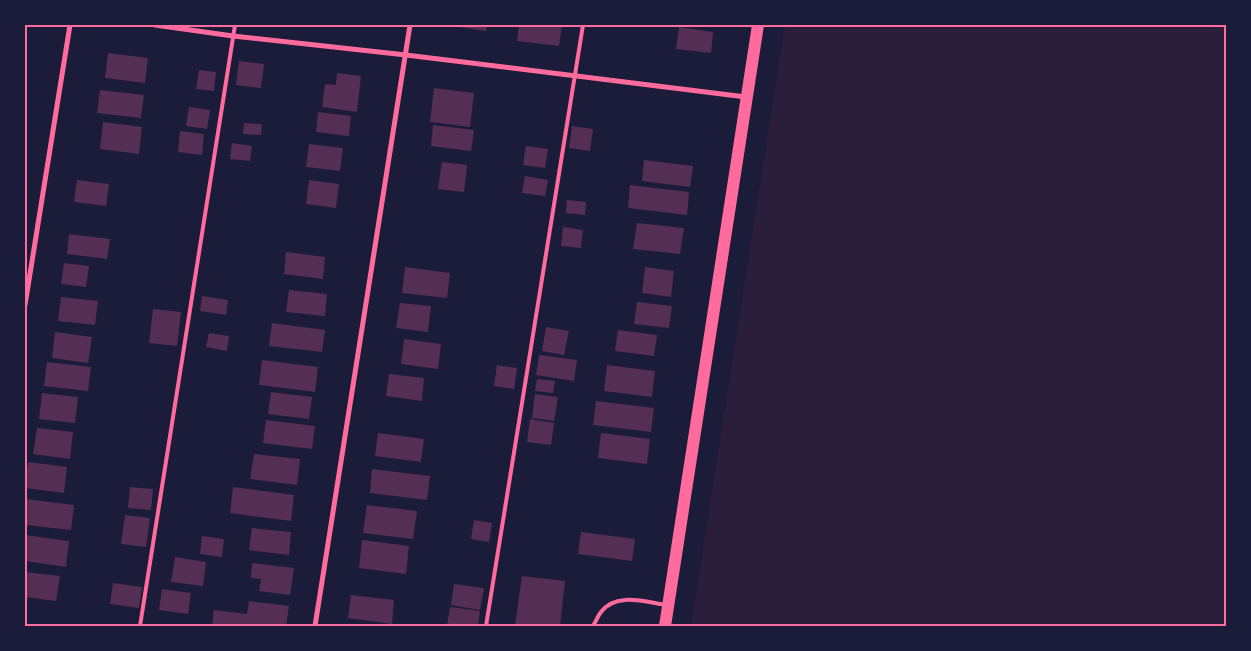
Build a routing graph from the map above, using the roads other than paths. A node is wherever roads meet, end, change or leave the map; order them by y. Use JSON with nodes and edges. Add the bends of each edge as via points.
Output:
{"nodes":[{"id":1,"x":70,"y":25,"type":"edge"},
{"id":2,"x":155,"y":25,"type":"edge"},
{"id":3,"x":235,"y":25,"type":"edge"},
{"id":4,"x":410,"y":25,"type":"edge"},
{"id":5,"x":583,"y":25,"type":"edge"},
{"id":6,"x":758,"y":25,"type":"edge"},
{"id":7,"x":233,"y":36,"type":"junction"},
{"id":8,"x":406,"y":55,"type":"junction"},
{"id":9,"x":575,"y":77,"type":"junction"},
{"id":10,"x":747,"y":97,"type":"junction"},
{"id":11,"x":25,"y":305,"type":"edge"},
{"id":12,"x":668,"y":606,"type":"junction"},
{"id":13,"x":140,"y":626,"type":"edge"},
{"id":14,"x":315,"y":626,"type":"edge"},
{"id":15,"x":486,"y":626,"type":"edge"},
{"id":16,"x":593,"y":626,"type":"edge"},
{"id":17,"x":665,"y":626,"type":"edge"}],
"edges":[{"from":1,"to":11,"type":"street"},
{"from":2,"to":7,"type":"street"},
{"from":3,"to":7,"type":"lane"},
{"from":4,"to":8,"type":"street"},
{"from":5,"to":9,"type":"lane"},
{"from":6,"to":10,"type":"main road"},
{"from":7,"to":8,"type":"street"},
{"from":7,"to":13,"type":"lane"},
{"from":8,"to":9,"type":"street"},
{"from":8,"to":14,"type":"street"},
{"from":9,"to":10,"type":"street"},
{"from":9,"to":15,"type":"lane"},
{"from":10,"to":12,"type":"main road"},
{"from":12,"to":16,"type":"lane","via":[[612,601],[601,611]]},
{"from":12,"to":17,"type":"main road"}]}
